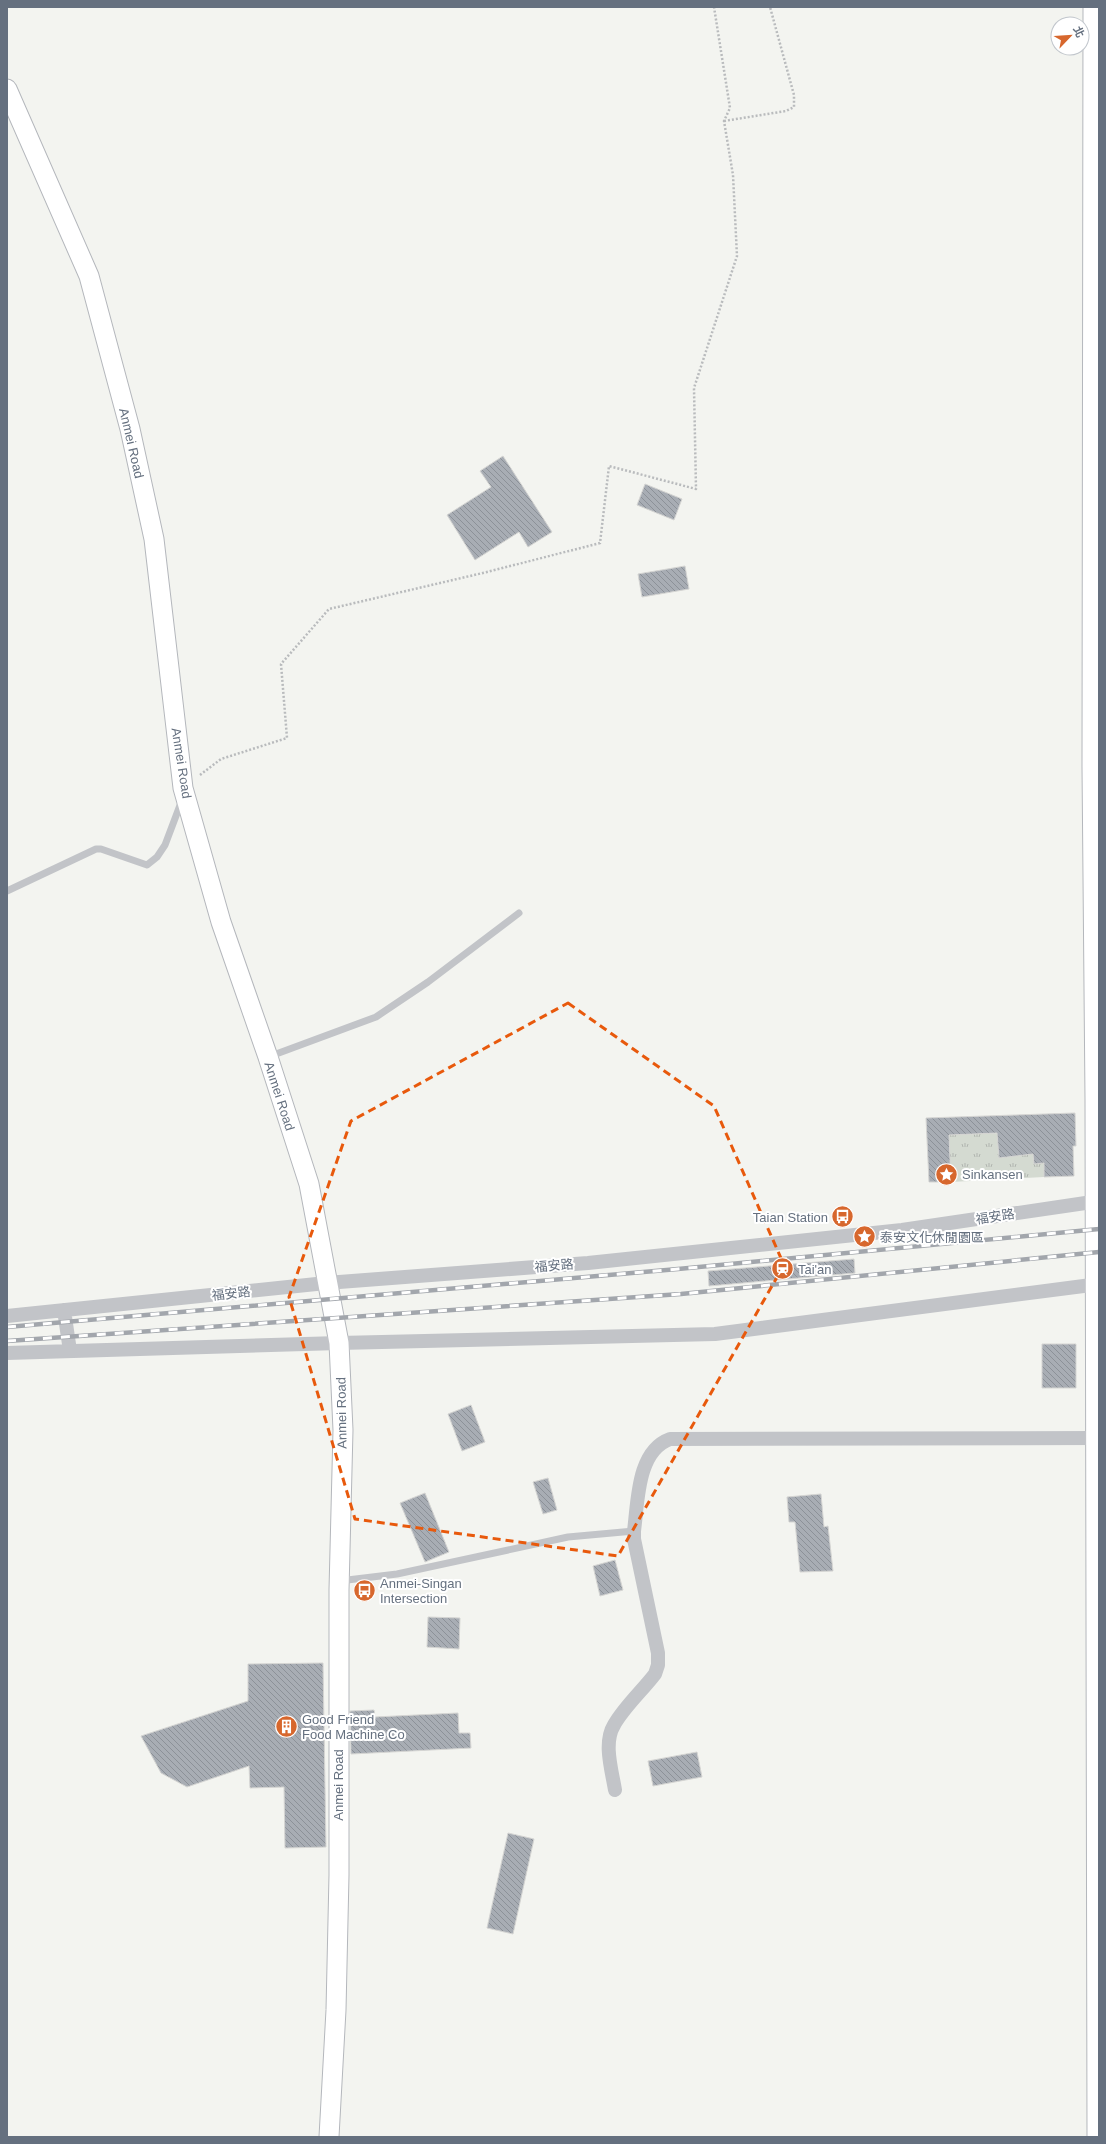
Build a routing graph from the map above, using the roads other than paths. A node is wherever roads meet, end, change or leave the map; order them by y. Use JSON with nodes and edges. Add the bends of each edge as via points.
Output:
{"nodes":[{"id":1,"x":1093,"y":7,"type":"edge"},
{"id":2,"x":7,"y":89,"type":"edge"},
{"id":3,"x":1095,"y":756,"type":"edge"},
{"id":4,"x":184,"y":790,"type":"junction"},
{"id":5,"x":7,"y":891,"type":"edge"},
{"id":6,"x":519,"y":913,"type":"dead end"},
{"id":7,"x":268,"y":1057,"type":"junction"},
{"id":8,"x":1096,"y":1201,"type":"edge"},
{"id":9,"x":326,"y":1283,"type":"junction"},
{"id":10,"x":1097,"y":1284,"type":"edge"},
{"id":11,"x":64,"y":1310,"type":"junction"},
{"id":12,"x":7,"y":1316,"type":"edge"},
{"id":13,"x":339,"y":1343,"type":"junction"},
{"id":14,"x":70,"y":1351,"type":"junction"},
{"id":15,"x":7,"y":1353,"type":"edge"},
{"id":16,"x":1095,"y":1438,"type":"junction"},
{"id":17,"x":634,"y":1530,"type":"junction"},
{"id":18,"x":339,"y":1581,"type":"junction"},
{"id":19,"x":615,"y":1790,"type":"dead end"},
{"id":20,"x":329,"y":2137,"type":"edge"},
{"id":21,"x":1097,"y":2137,"type":"edge"}],
"edges":[{"from":1,"to":3,"type":"street"},
{"from":2,"to":4,"type":"street","name":"Anmei Road","via":[[89,276],[130,429],[154,539]]},
{"from":3,"to":8,"type":"street"},
{"from":4,"to":5,"type":"lane","via":[[165,844],[157,857],[147,865],[96,849]]},
{"from":4,"to":7,"type":"street","name":"Anmei Road","via":[[222,922]]},
{"from":6,"to":7,"type":"lane","via":[[428,982],[376,1017]]},
{"from":7,"to":9,"type":"street","name":"Anmei Road","via":[[309,1184]]},
{"from":8,"to":9,"type":"street","name":"福安路","via":[[902,1230],[588,1263]]},
{"from":8,"to":10,"type":"street"},
{"from":9,"to":11,"type":"street","name":"福安路"},
{"from":9,"to":13,"type":"street","name":"Anmei Road"},
{"from":10,"to":13,"type":"street","via":[[715,1334]]},
{"from":10,"to":16,"type":"street"},
{"from":11,"to":12,"type":"street","name":"福安路"},
{"from":11,"to":14,"type":"street"},
{"from":13,"to":14,"type":"street"},
{"from":13,"to":18,"type":"street","name":"Anmei Road","via":[[343,1430]]},
{"from":14,"to":15,"type":"street"},
{"from":16,"to":17,"type":"street","via":[[670,1439],[660,1442],[654,1449],[642,1474]]},
{"from":16,"to":21,"type":"street"},
{"from":17,"to":18,"type":"lane","via":[[568,1537],[397,1574]]},
{"from":17,"to":19,"type":"street","via":[[658,1653],[658,1665],[655,1674],[613,1726],[609,1758]]},
{"from":18,"to":20,"type":"street","name":"Anmei Road","via":[[337,2002]]}]}
